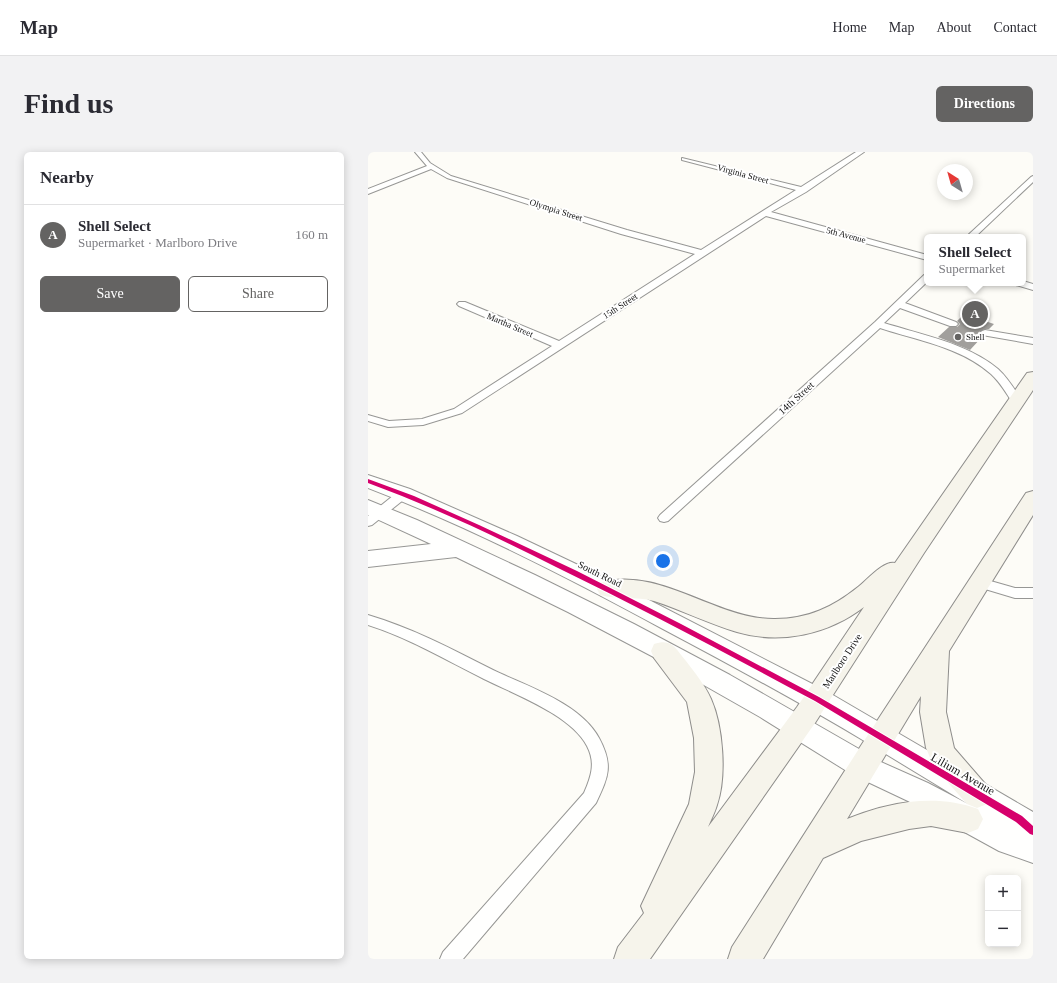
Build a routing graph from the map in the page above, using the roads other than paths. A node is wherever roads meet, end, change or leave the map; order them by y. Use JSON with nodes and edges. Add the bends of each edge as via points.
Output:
{"nodes":[{"id":1,"x":418,"y":152,"type":"edge"},
{"id":2,"x":861,"y":152,"type":"edge"},
{"id":3,"x":684,"y":159,"type":"dead end"},
{"id":4,"x":431,"y":167,"type":"junction"},
{"id":5,"x":1033,"y":178,"type":"edge"},
{"id":6,"x":803,"y":190,"type":"junction"},
{"id":7,"x":368,"y":192,"type":"edge"},
{"id":8,"x":765,"y":213,"type":"junction"},
{"id":9,"x":973,"y":234,"type":"edge"},
{"id":10,"x":702,"y":253,"type":"junction"},
{"id":11,"x":924,"y":257,"type":"edge"},
{"id":12,"x":924,"y":280,"type":"edge"},
{"id":13,"x":462,"y":304,"type":"dead end"},
{"id":14,"x":900,"y":304,"type":"junction"},
{"id":15,"x":878,"y":324,"type":"junction"},
{"id":16,"x":953,"y":324,"type":"dead end"},
{"id":17,"x":985,"y":333,"type":"dead end"},
{"id":18,"x":1033,"y":341,"type":"edge"},
{"id":19,"x":559,"y":345,"type":"junction"},
{"id":20,"x":1033,"y":377,"type":"edge"},
{"id":21,"x":1017,"y":401,"type":"junction"},
{"id":22,"x":368,"y":418,"type":"edge"},
{"id":23,"x":368,"y":481,"type":"edge"},
{"id":24,"x":403,"y":494,"type":"junction"},
{"id":25,"x":1033,"y":498,"type":"edge"},
{"id":26,"x":372,"y":514,"type":"edge"},
{"id":27,"x":664,"y":518,"type":"dead end"},
{"id":28,"x":916,"y":548,"type":"junction"},
{"id":29,"x":458,"y":549,"type":"junction"},
{"id":30,"x":368,"y":559,"type":"edge"},
{"id":31,"x":980,"y":583,"type":"junction"},
{"id":32,"x":608,"y":589,"type":"junction"},
{"id":33,"x":1033,"y":594,"type":"edge"},
{"id":34,"x":368,"y":620,"type":"edge"},
{"id":35,"x":937,"y":650,"type":"junction"},
{"id":36,"x":663,"y":651,"type":"junction"},
{"id":37,"x":817,"y":699,"type":"junction"},
{"id":38,"x":798,"y":726,"type":"junction"},
{"id":39,"x":881,"y":737,"type":"junction"},
{"id":40,"x":863,"y":766,"type":"junction"},
{"id":41,"x":972,"y":807,"type":"junction"},
{"id":42,"x":1033,"y":831,"type":"edge"},
{"id":43,"x":814,"y":846,"type":"junction"},
{"id":44,"x":1033,"y":849,"type":"edge"},
{"id":45,"x":635,"y":953,"type":"edge"},
{"id":46,"x":450,"y":959,"type":"edge"},
{"id":47,"x":744,"y":959,"type":"edge"}],
"edges":[{"from":1,"to":4,"type":"lane","name":"Olympia Street","via":[[423,161]]},
{"from":2,"to":6,"type":"lane","name":"15th Street"},
{"from":3,"to":6,"type":"lane","name":"Virginia Street"},
{"from":4,"to":7,"type":"lane"},
{"from":4,"to":10,"type":"lane","name":"Olympia Street","via":[[449,177],[624,232]]},
{"from":5,"to":9,"type":"lane"},
{"from":6,"to":8,"type":"lane","name":"15th Street"},
{"from":8,"to":10,"type":"lane","name":"15th Street"},
{"from":8,"to":11,"type":"lane","name":"5th Avenue"},
{"from":10,"to":19,"type":"lane","name":"15th Street"},
{"from":12,"to":14,"type":"lane","name":"14th Street"},
{"from":13,"to":19,"type":"lane","name":"Martha Street"},
{"from":14,"to":15,"type":"lane","name":"14th Street"},
{"from":14,"to":16,"type":"lane"},
{"from":15,"to":21,"type":"lane","via":[[957,348],[977,359],[994,371]]},
{"from":15,"to":27,"type":"lane","name":"14th Street"},
{"from":17,"to":18,"type":"lane"},
{"from":19,"to":22,"type":"lane","name":"15th Street","via":[[458,412],[423,422],[388,424]]},
{"from":20,"to":21,"type":"main road","name":"Marlboro Drive"},
{"from":21,"to":28,"type":"main road","name":"Marlboro Drive"},
{"from":23,"to":24,"type":"street","name":"South Road"},
{"from":24,"to":26,"type":"lane"},
{"from":24,"to":32,"type":"street","name":"South Road"},
{"from":25,"to":31,"type":"main road"},
{"from":26,"to":29,"type":"street"},
{"from":28,"to":32,"type":"main road","via":[[850,606],[831,618],[792,628],[752,627],[650,592]]},
{"from":28,"to":37,"type":"main road","name":"Marlboro Drive"},
{"from":29,"to":30,"type":"street"},
{"from":29,"to":36,"type":"street","via":[[556,594]]},
{"from":31,"to":33,"type":"lane","via":[[1015,593]]},
{"from":31,"to":35,"type":"main road"},
{"from":32,"to":37,"type":"street","name":"South Road"},
{"from":34,"to":46,"type":"lane","via":[[386,625],[436,648],[556,708],[593,740],[598,754],[600,775],[590,798]]},
{"from":35,"to":39,"type":"main road"},
{"from":35,"to":41,"type":"main road","via":[[933,712],[940,748]]},
{"from":36,"to":38,"type":"street"},
{"from":36,"to":45,"type":"main road","via":[[690,684],[699,700],[710,758],[708,787],[703,804]]},
{"from":37,"to":38,"type":"main road","name":"Marlboro Drive"},
{"from":37,"to":39,"type":"street","name":"South Road"},
{"from":38,"to":40,"type":"street","name":"Lilium Avenue"},
{"from":38,"to":45,"type":"main road","name":"Marlboro Drive"},
{"from":39,"to":40,"type":"main road"},
{"from":39,"to":41,"type":"street","name":"Lilium Avenue"},
{"from":40,"to":41,"type":"street","name":"Lilium Avenue","via":[[918,792]]},
{"from":40,"to":43,"type":"main road"},
{"from":41,"to":42,"type":"street","name":"Lilium Avenue","via":[[1019,819]]},
{"from":41,"to":43,"type":"main road","via":[[909,815],[858,828]]},
{"from":41,"to":44,"type":"street","name":"Lilium Avenue","via":[[1009,841]]},
{"from":43,"to":47,"type":"main road"}]}
